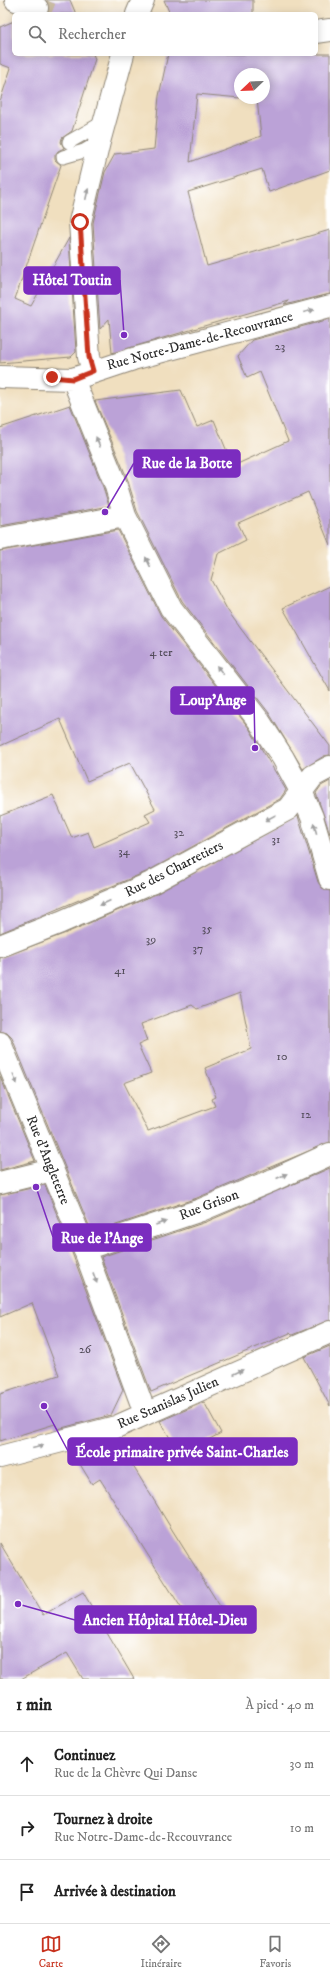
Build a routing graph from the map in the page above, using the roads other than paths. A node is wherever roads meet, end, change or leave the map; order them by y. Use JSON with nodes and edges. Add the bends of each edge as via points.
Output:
{"nodes":[{"id":1,"x":16,"y":0,"type":"edge"},
{"id":2,"x":143,"y":0,"type":"edge"},
{"id":3,"x":37,"y":8,"type":"tunnel mouth"},
{"id":4,"x":138,"y":12,"type":"edge"},
{"id":5,"x":330,"y":30,"type":"edge"},
{"id":6,"x":318,"y":32,"type":"edge"},
{"id":7,"x":122,"y":56,"type":"edge"},
{"id":8,"x":102,"y":132,"type":"junction"},
{"id":9,"x":69,"y":142,"type":"dead end"},
{"id":10,"x":64,"y":157,"type":"dead end"},
{"id":11,"x":330,"y":306,"type":"edge"},
{"id":12,"x":93,"y":371,"type":"junction"},
{"id":13,"x":0,"y":377,"type":"edge"},
{"id":14,"x":73,"y":379,"type":"junction"},
{"id":15,"x":125,"y":516,"type":"junction"},
{"id":16,"x":0,"y":539,"type":"edge"},
{"id":17,"x":330,"y":767,"type":"edge"},
{"id":18,"x":301,"y":791,"type":"junction"},
{"id":19,"x":330,"y":879,"type":"edge"},
{"id":20,"x":0,"y":946,"type":"edge"},
{"id":21,"x":0,"y":1043,"type":"edge"},
{"id":22,"x":330,"y":1154,"type":"edge"},
{"id":23,"x":52,"y":1170,"type":"junction"},
{"id":24,"x":0,"y":1183,"type":"edge"},
{"id":25,"x":84,"y":1249,"type":"junction"},
{"id":26,"x":330,"y":1332,"type":"edge"},
{"id":27,"x":145,"y":1413,"type":"junction"},
{"id":28,"x":0,"y":1457,"type":"edge"}],
"edges":[{"from":1,"to":3,"type":"street"},
{"from":2,"to":4,"type":"street"},
{"from":5,"to":6,"type":"street"},
{"from":7,"to":8,"type":"street"},
{"from":8,"to":9,"type":"lane"},
{"from":8,"to":10,"type":"lane","via":[[84,152]]},
{"from":12,"to":8,"type":"street","one_way":true,"via":[[89,357],[80,222]]},
{"from":12,"to":11,"type":"street","name":"Rue Notre-Dame-de-Recouvrance","one_way":true},
{"from":12,"to":14,"type":"street","name":"Rue Notre-Dame-de-Recouvrance"},
{"from":13,"to":14,"type":"street","name":"Rue Notre-Dame-de-Recouvrance"},
{"from":15,"to":14,"type":"street","one_way":true,"via":[[115,483]]},
{"from":15,"to":16,"type":"street"},
{"from":18,"to":15,"type":"street","one_way":true,"via":[[259,721],[171,608]]},
{"from":17,"to":18,"type":"street","name":"Rue des Charretiers","via":[[313,776]]},
{"from":19,"to":18,"type":"street","one_way":true,"via":[[312,817]]},
{"from":18,"to":20,"type":"street","name":"Rue des Charretiers","one_way":true,"via":[[288,809],[151,883]]},
{"from":21,"to":23,"type":"street","name":"Rue d'Angleterre","one_way":true},
{"from":25,"to":22,"type":"street","name":"Rue Grison","one_way":true,"via":[[201,1210]]},
{"from":23,"to":24,"type":"street"},
{"from":23,"to":25,"type":"street","name":"Rue d'Angleterre"},
{"from":25,"to":27,"type":"street","name":"Rue d'Angleterre","one_way":true},
{"from":27,"to":26,"type":"street","name":"Rue Stanislas Julien","one_way":true},
{"from":28,"to":27,"type":"street","name":"Rue Stanislas Julien","one_way":true,"via":[[116,1427]]}]}
